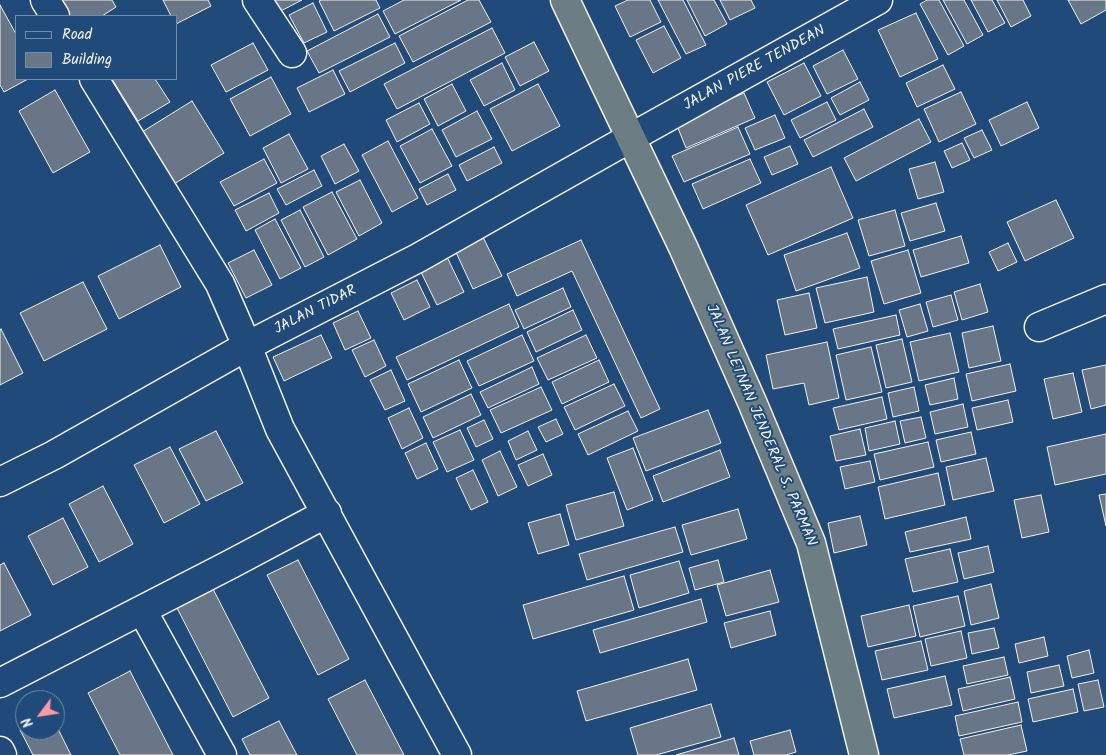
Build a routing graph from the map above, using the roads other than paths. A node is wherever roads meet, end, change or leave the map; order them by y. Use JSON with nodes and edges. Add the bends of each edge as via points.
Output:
{"nodes":[{"id":1,"x":45,"y":0,"type":"edge"},
{"id":2,"x":257,"y":0,"type":"edge"},
{"id":3,"x":565,"y":0,"type":"edge"},
{"id":4,"x":878,"y":0,"type":"edge"},
{"id":5,"x":54,"y":15,"type":"edge"},
{"id":6,"x":292,"y":53,"type":"dead end"},
{"id":7,"x":95,"y":80,"type":"edge"},
{"id":8,"x":632,"y":138,"type":"junction"},
{"id":9,"x":1106,"y":299,"type":"edge"},
{"id":10,"x":1039,"y":327,"type":"dead end"},
{"id":11,"x":248,"y":346,"type":"junction"},
{"id":12,"x":0,"y":482,"type":"edge"},
{"id":13,"x":327,"y":513,"type":"junction"},
{"id":14,"x":142,"y":610,"type":"junction"},
{"id":15,"x":0,"y":683,"type":"edge"},
{"id":16,"x":0,"y":751,"type":"edge"},
{"id":17,"x":2,"y":755,"type":"edge"},
{"id":18,"x":222,"y":755,"type":"edge"},
{"id":19,"x":457,"y":755,"type":"edge"},
{"id":20,"x":864,"y":755,"type":"edge"}],
"edges":[{"from":1,"to":5,"type":"street"},
{"from":2,"to":6,"type":"street"},
{"from":3,"to":8,"type":"highway","name":"JALAN LETNAN JENDERAL S. PARMAN"},
{"from":4,"to":8,"type":"street","name":"JALAN PIERE TENDEAN"},
{"from":7,"to":11,"type":"street","via":[[220,284]]},
{"from":8,"to":11,"type":"street","name":"JALAN TIDAR","via":[[418,258]]},
{"from":8,"to":20,"type":"highway","name":"JALAN LETNAN JENDERAL S. PARMAN","via":[[684,247],[810,543]]},
{"from":9,"to":10,"type":"street"},
{"from":11,"to":12,"type":"street","name":"JALAN TIDAR"},
{"from":11,"to":13,"type":"street","via":[[280,429]]},
{"from":13,"to":14,"type":"street"},
{"from":13,"to":19,"type":"street"},
{"from":14,"to":15,"type":"street"},
{"from":14,"to":18,"type":"street"},
{"from":16,"to":17,"type":"street"}]}
